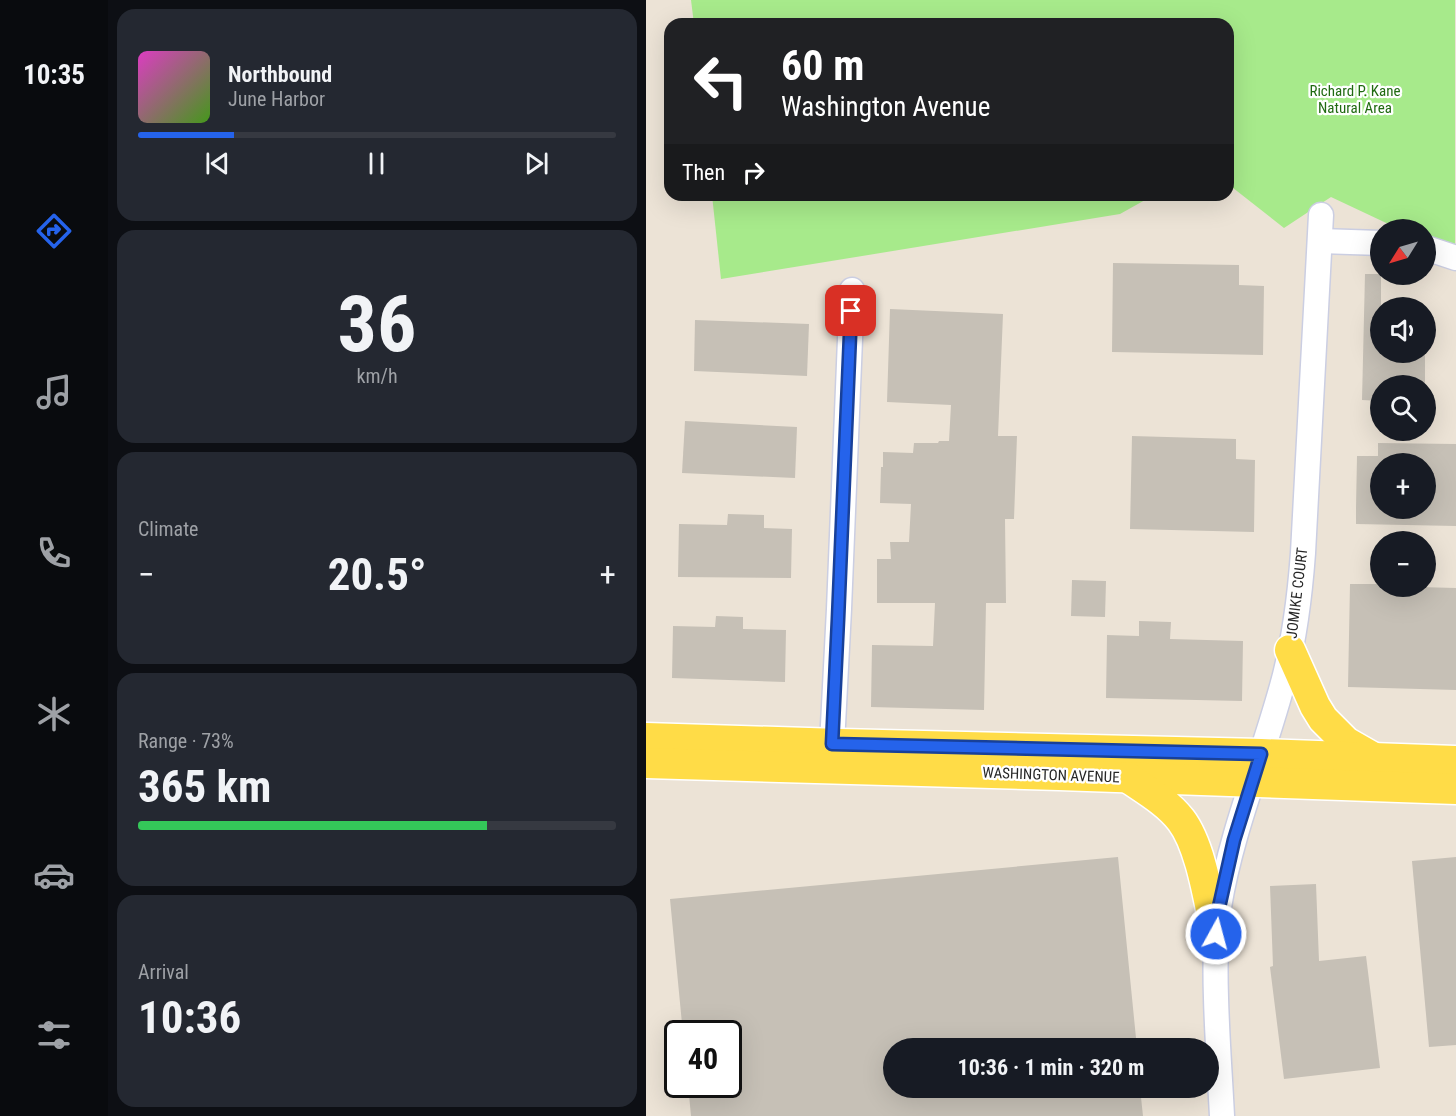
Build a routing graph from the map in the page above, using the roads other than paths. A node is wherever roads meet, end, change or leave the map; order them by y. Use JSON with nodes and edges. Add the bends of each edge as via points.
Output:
{"nodes":[{"id":1,"x":1321,"y":215,"type":"dead end"},
{"id":2,"x":1320,"y":241,"type":"junction"},
{"id":3,"x":1370,"y":243,"type":"edge"},
{"id":4,"x":1436,"y":251,"type":"edge"},
{"id":5,"x":1456,"y":258,"type":"edge"},
{"id":6,"x":852,"y":290,"type":"dead end"},
{"id":7,"x":1290,"y":650,"type":"junction"},
{"id":8,"x":646,"y":738,"type":"edge"},
{"id":9,"x":832,"y":744,"type":"junction"},
{"id":10,"x":1261,"y":754,"type":"junction"},
{"id":11,"x":1374,"y":758,"type":"junction"},
{"id":12,"x":1456,"y":761,"type":"edge"},
{"id":13,"x":646,"y":763,"type":"edge"},
{"id":14,"x":1127,"y":777,"type":"junction"},
{"id":15,"x":1253,"y":782,"type":"junction"},
{"id":16,"x":1456,"y":789,"type":"edge"},
{"id":17,"x":1216,"y":934,"type":"junction"},
{"id":18,"x":1222,"y":1116,"type":"edge"}],
"edges":[{"from":1,"to":2,"type":"street"},
{"from":2,"to":3,"type":"street"},
{"from":2,"to":7,"type":"street","name":"JOMIKE COURT","via":[[1301,581]]},
{"from":4,"to":5,"type":"street"},
{"from":6,"to":9,"type":"street"},
{"from":7,"to":10,"type":"street","name":"JOMIKE COURT"},
{"from":7,"to":11,"type":"main road","via":[[1323,719],[1346,742]]},
{"from":8,"to":9,"type":"main road","name":"WASHINGTON AVENUE"},
{"from":9,"to":10,"type":"main road","name":"WASHINGTON AVENUE"},
{"from":10,"to":11,"type":"main road","name":"WASHINGTON AVENUE"},
{"from":10,"to":15,"type":"street","name":"JOMIKE COURT"},
{"from":11,"to":12,"type":"main road","name":"WASHINGTON AVENUE"},
{"from":13,"to":14,"type":"main road","name":"WASHINGTON AVENUE"},
{"from":14,"to":15,"type":"main road","name":"WASHINGTON AVENUE"},
{"from":14,"to":17,"type":"main road","via":[[1162,802],[1190,835]]},
{"from":15,"to":16,"type":"main road","name":"WASHINGTON AVENUE"},
{"from":15,"to":17,"type":"street","name":"JOMIKE COURT","via":[[1234,840]]},
{"from":17,"to":18,"type":"street","name":"JOMIKE COURT","via":[[1216,1029]]}]}
